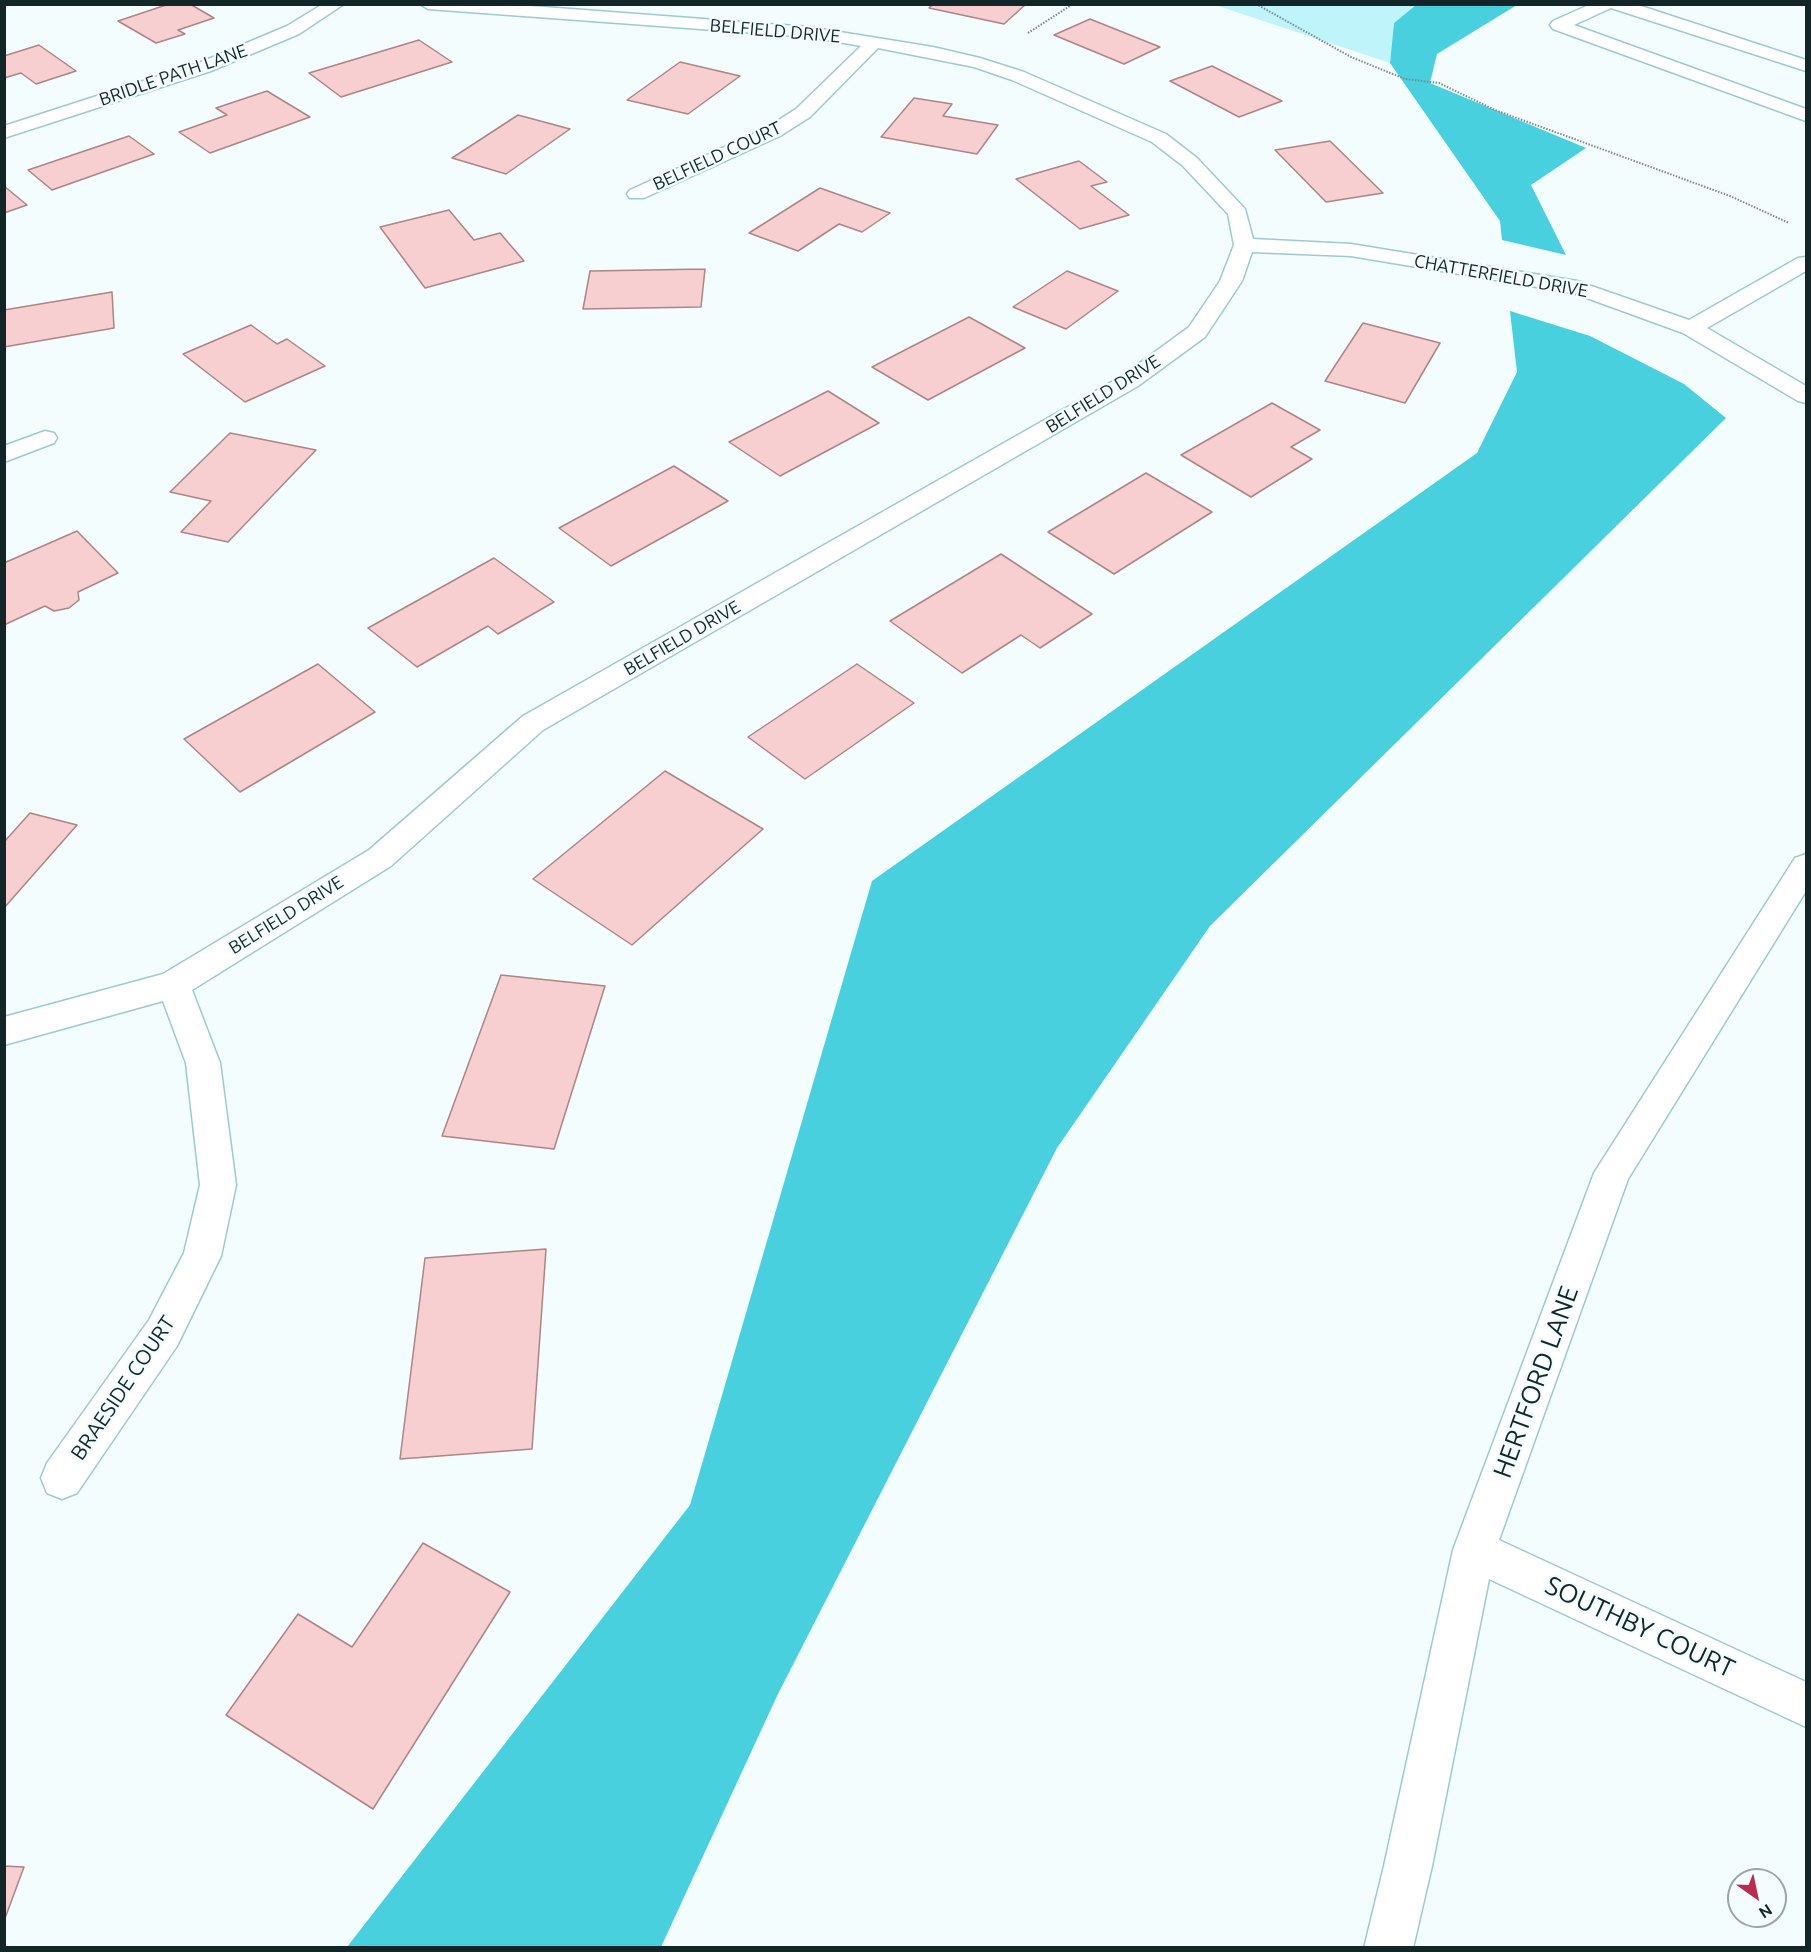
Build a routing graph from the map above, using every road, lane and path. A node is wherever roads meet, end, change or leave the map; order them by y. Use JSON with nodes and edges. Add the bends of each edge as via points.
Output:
{"nodes":[{"id":1,"x":336,"y":4,"type":"edge"},
{"id":2,"x":428,"y":4,"type":"edge"},
{"id":3,"x":1256,"y":4,"type":"edge"},
{"id":4,"x":1606,"y":4,"type":"edge"},
{"id":5,"x":1616,"y":4,"type":"edge"},
{"id":6,"x":875,"y":42,"type":"junction"},
{"id":7,"x":1806,"y":67,"type":"edge"},
{"id":8,"x":1766,"y":100,"type":"junction"},
{"id":9,"x":1806,"y":115,"type":"edge"},
{"id":10,"x":4,"y":132,"type":"edge"},
{"id":11,"x":637,"y":194,"type":"dead end"},
{"id":12,"x":1792,"y":224,"type":"dead end"},
{"id":13,"x":1244,"y":245,"type":"junction"},
{"id":14,"x":1806,"y":263,"type":"edge"},
{"id":15,"x":1691,"y":328,"type":"junction"},
{"id":16,"x":1806,"y":396,"type":"edge"},
{"id":17,"x":45,"y":438,"type":"dead end"},
{"id":18,"x":4,"y":455,"type":"edge"},
{"id":19,"x":1806,"y":866,"type":"edge"},
{"id":20,"x":173,"y":985,"type":"junction"},
{"id":21,"x":4,"y":1030,"type":"edge"},
{"id":22,"x":62,"y":1478,"type":"dead end"},
{"id":23,"x":1474,"y":1550,"type":"junction"},
{"id":24,"x":1806,"y":1705,"type":"edge"},
{"id":25,"x":1388,"y":1947,"type":"edge"}],
"edges":[{"from":1,"to":10,"type":"street","name":"BRIDLE PATH LANE","via":[[293,30],[205,66]]},
{"from":2,"to":6,"type":"street","name":"BELFIELD DRIVE","via":[[809,32]]},
{"from":3,"to":12,"type":"path","via":[[1351,57],[1405,78],[1439,83],[1495,110],[1730,196]]},
{"from":4,"to":8,"type":"street","via":[[1559,25]]},
{"from":5,"to":7,"type":"street"},
{"from":6,"to":11,"type":"street","name":"BELFIELD COURT","via":[[803,112],[773,132]]},
{"from":6,"to":13,"type":"street","name":"BELFIELD DRIVE","via":[[971,61],[1018,76],[1159,138],[1190,162],[1238,213]]},
{"from":7,"to":8,"type":"street"},
{"from":8,"to":9,"type":"street"},
{"from":13,"to":15,"type":"street","name":"CHATTERFIELD DRIVE","via":[[1351,250],[1577,287]]},
{"from":13,"to":20,"type":"street","name":"BELFIELD DRIVE","via":[[1231,281],[1197,332],[1130,381],[533,723],[380,858]]},
{"from":14,"to":15,"type":"street"},
{"from":15,"to":16,"type":"street","name":"CHATTERFIELD DRIVE"},
{"from":17,"to":18,"type":"street"},
{"from":19,"to":23,"type":"street","name":"HERTFORD LANE","via":[[1612,1173]]},
{"from":20,"to":21,"type":"street"},
{"from":20,"to":22,"type":"street","name":"BRAESIDE COURT","via":[[203,1063],[216,1195],[202,1256],[163,1333]]},
{"from":23,"to":24,"type":"street","name":"SOUTHBY COURT"},
{"from":23,"to":25,"type":"street","name":"HERTFORD LANE"}]}
